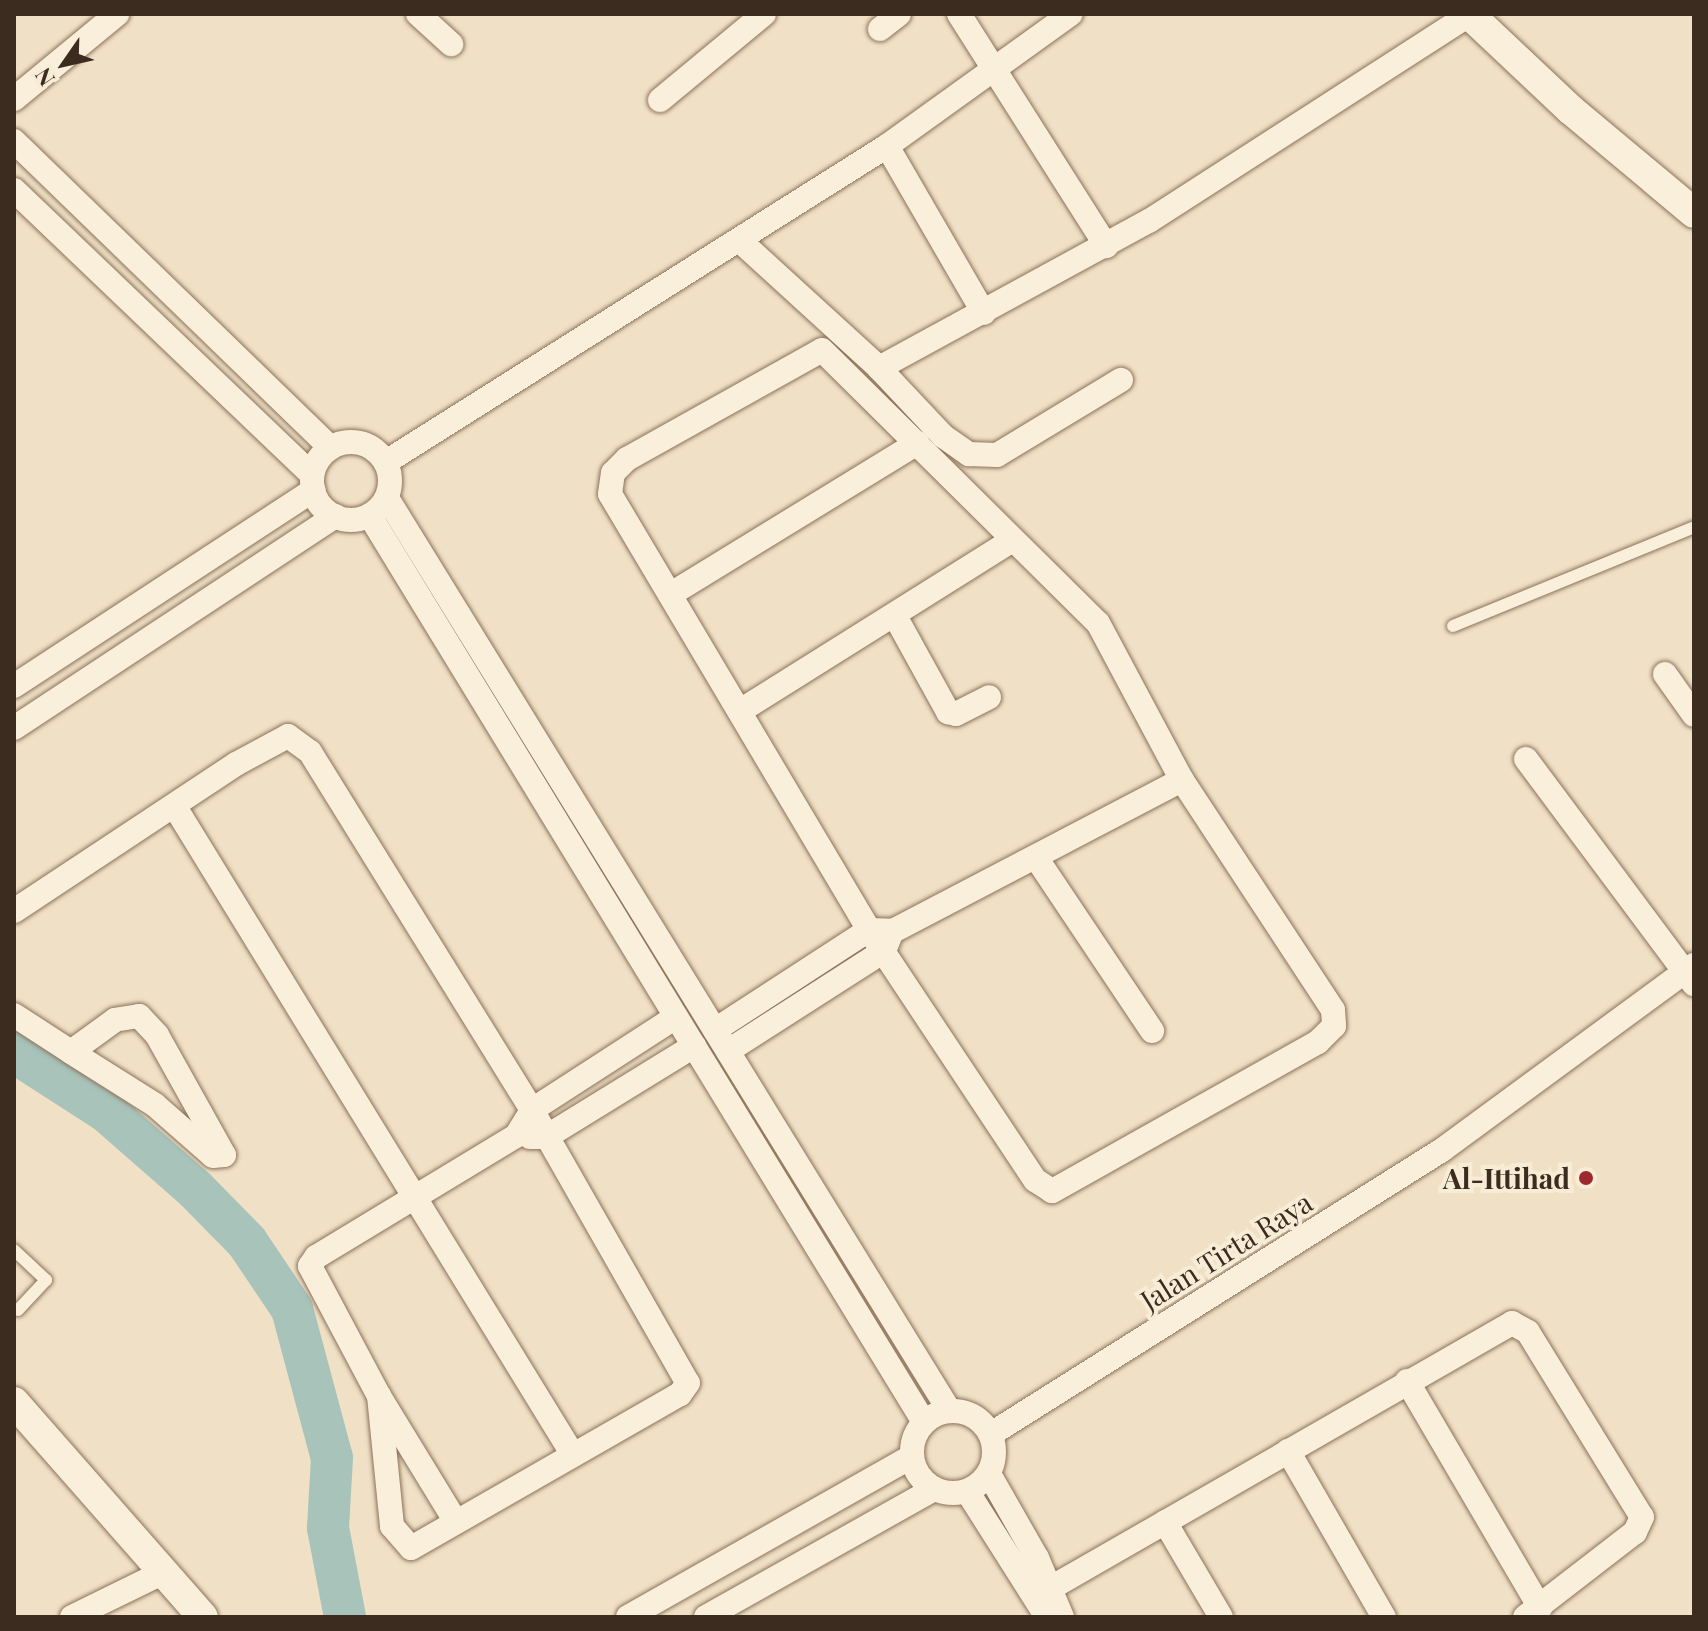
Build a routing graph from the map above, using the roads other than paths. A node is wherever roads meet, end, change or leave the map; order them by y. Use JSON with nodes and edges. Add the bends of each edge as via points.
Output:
{"nodes":[{"id":1,"x":117,"y":14,"type":"edge"},
{"id":2,"x":418,"y":14,"type":"edge"},
{"id":3,"x":764,"y":14,"type":"edge"},
{"id":4,"x":959,"y":14,"type":"edge"},
{"id":5,"x":1071,"y":14,"type":"edge"},
{"id":6,"x":1470,"y":14,"type":"edge"},
{"id":7,"x":451,"y":44,"type":"dead end"},
{"id":8,"x":996,"y":69,"type":"junction"},
{"id":9,"x":14,"y":99,"type":"edge"},
{"id":10,"x":660,"y":100,"type":"dead end"},
{"id":11,"x":14,"y":141,"type":"edge"},
{"id":12,"x":887,"y":146,"type":"junction"},
{"id":13,"x":14,"y":190,"type":"edge"},
{"id":14,"x":1694,"y":213,"type":"edge"},
{"id":15,"x":739,"y":240,"type":"junction"},
{"id":16,"x":1106,"y":246,"type":"junction"},
{"id":17,"x":984,"y":313,"type":"junction"},
{"id":18,"x":879,"y":368,"type":"junction"},
{"id":19,"x":1121,"y":380,"type":"dead end"},
{"id":20,"x":917,"y":443,"type":"junction"},
{"id":21,"x":331,"y":448,"type":"junction"},
{"id":22,"x":386,"y":462,"type":"junction"},
{"id":23,"x":313,"y":483,"type":"junction"},
{"id":24,"x":378,"y":507,"type":"junction"},
{"id":25,"x":335,"y":516,"type":"junction"},
{"id":26,"x":1694,"y":527,"type":"edge"},
{"id":27,"x":1013,"y":540,"type":"junction"},
{"id":28,"x":671,"y":594,"type":"junction"},
{"id":29,"x":895,"y":616,"type":"junction"},
{"id":30,"x":1453,"y":626,"type":"dead end"},
{"id":31,"x":1665,"y":674,"type":"dead end"},
{"id":32,"x":14,"y":686,"type":"edge"},
{"id":33,"x":989,"y":697,"type":"dead end"},
{"id":34,"x":740,"y":711,"type":"junction"},
{"id":35,"x":1694,"y":715,"type":"edge"},
{"id":36,"x":14,"y":728,"type":"edge"},
{"id":37,"x":1526,"y":759,"type":"dead end"},
{"id":38,"x":1182,"y":780,"type":"junction"},
{"id":39,"x":175,"y":807,"type":"junction"},
{"id":40,"x":1037,"y":859,"type":"junction"},
{"id":41,"x":14,"y":911,"type":"edge"},
{"id":42,"x":882,"y":937,"type":"junction"},
{"id":43,"x":1691,"y":973,"type":"edge"},
{"id":44,"x":14,"y":1015,"type":"edge"},
{"id":45,"x":676,"y":1017,"type":"junction"},
{"id":46,"x":715,"y":1030,"type":"junction"},
{"id":47,"x":1152,"y":1031,"type":"dead end"},
{"id":48,"x":694,"y":1046,"type":"junction"},
{"id":49,"x":728,"y":1051,"type":"junction"},
{"id":50,"x":71,"y":1052,"type":"junction"},
{"id":51,"x":532,"y":1110,"type":"junction"},
{"id":52,"x":516,"y":1136,"type":"junction"},
{"id":53,"x":546,"y":1137,"type":"junction"},
{"id":54,"x":415,"y":1197,"type":"junction"},
{"id":55,"x":14,"y":1250,"type":"edge"},
{"id":56,"x":18,"y":1310,"type":"dead end"},
{"id":57,"x":1407,"y":1381,"type":"junction"},
{"id":58,"x":379,"y":1396,"type":"junction"},
{"id":59,"x":14,"y":1402,"type":"edge"},
{"id":60,"x":949,"y":1410,"type":"junction"},
{"id":61,"x":924,"y":1422,"type":"junction"},
{"id":62,"x":991,"y":1434,"type":"junction"},
{"id":63,"x":1288,"y":1451,"type":"junction"},
{"id":64,"x":573,"y":1455,"type":"junction"},
{"id":65,"x":912,"y":1456,"type":"junction"},
{"id":66,"x":989,"y":1474,"type":"junction"},
{"id":67,"x":934,"y":1489,"type":"junction"},
{"id":68,"x":967,"y":1491,"type":"junction"},
{"id":69,"x":456,"y":1522,"type":"junction"},
{"id":70,"x":1165,"y":1522,"type":"junction"},
{"id":71,"x":164,"y":1572,"type":"junction"},
{"id":72,"x":1049,"y":1608,"type":"edge"},
{"id":73,"x":1532,"y":1613,"type":"edge"},
{"id":74,"x":72,"y":1617,"type":"edge"},
{"id":75,"x":203,"y":1617,"type":"edge"},
{"id":76,"x":628,"y":1617,"type":"edge"},
{"id":77,"x":706,"y":1617,"type":"edge"},
{"id":78,"x":1221,"y":1617,"type":"edge"},
{"id":79,"x":1384,"y":1617,"type":"edge"}],
"edges":[{"from":1,"to":9,"type":"street"},
{"from":2,"to":7,"type":"street"},
{"from":3,"to":10,"type":"street"},
{"from":4,"to":8,"type":"street"},
{"from":5,"to":8,"type":"street"},
{"from":6,"to":14,"type":"street","via":[[1571,110]]},
{"from":6,"to":16,"type":"street"},
{"from":8,"to":12,"type":"street"},
{"from":8,"to":16,"type":"street"},
{"from":11,"to":21,"type":"street"},
{"from":12,"to":15,"type":"street"},
{"from":12,"to":17,"type":"street"},
{"from":13,"to":23,"type":"street"},
{"from":15,"to":18,"type":"street"},
{"from":15,"to":22,"type":"street"},
{"from":16,"to":17,"type":"street"},
{"from":17,"to":18,"type":"street"},
{"from":18,"to":19,"type":"street","via":[[943,436],[980,458],[997,455]]},
{"from":20,"to":27,"type":"street"},
{"from":20,"to":28,"type":"street"},
{"from":20,"to":28,"type":"street","via":[[831,355],[814,351],[627,459],[613,473],[610,494]]},
{"from":21,"to":22,"type":"street","via":[[360,442]]},
{"from":21,"to":23,"type":"street"},
{"from":22,"to":24,"type":"street","via":[[391,487]]},
{"from":23,"to":25,"type":"street","via":[[320,505]]},
{"from":23,"to":32,"type":"street"},
{"from":24,"to":25,"type":"street","via":[[352,520]]},
{"from":24,"to":45,"type":"street"},
{"from":24,"to":46,"type":"street"},
{"from":25,"to":36,"type":"street"},
{"from":26,"to":30,"type":"lane"},
{"from":27,"to":29,"type":"street"},
{"from":27,"to":38,"type":"street","via":[[1098,623]]},
{"from":28,"to":34,"type":"street"},
{"from":29,"to":33,"type":"street","via":[[948,712],[956,714]]},
{"from":29,"to":34,"type":"street"},
{"from":31,"to":35,"type":"street"},
{"from":34,"to":42,"type":"street"},
{"from":37,"to":43,"type":"street"},
{"from":38,"to":40,"type":"street"},
{"from":38,"to":42,"type":"street","via":[[1333,1010],[1334,1026],[1318,1042],[1058,1190],[1046,1191]]},
{"from":39,"to":41,"type":"street"},
{"from":39,"to":51,"type":"street","via":[[288,736],[299,741]]},
{"from":39,"to":54,"type":"street"},
{"from":40,"to":42,"type":"street"},
{"from":40,"to":47,"type":"street"},
{"from":42,"to":46,"type":"street"},
{"from":42,"to":49,"type":"street"},
{"from":43,"to":62,"type":"street","name":"Jalan Tirta Raya","via":[[1442,1150]]},
{"from":44,"to":50,"type":"street"},
{"from":45,"to":48,"type":"street"},
{"from":45,"to":51,"type":"street"},
{"from":46,"to":49,"type":"street"},
{"from":48,"to":53,"type":"street"},
{"from":48,"to":61,"type":"street"},
{"from":49,"to":60,"type":"street"},
{"from":50,"to":50,"type":"street","via":[[115,1020],[132,1014],[144,1019],[224,1155],[213,1156],[155,1105]]},
{"from":51,"to":52,"type":"street"},
{"from":51,"to":53,"type":"street"},
{"from":52,"to":53,"type":"street"},
{"from":52,"to":54,"type":"street"},
{"from":53,"to":64,"type":"street","via":[[688,1383],[680,1394]]},
{"from":54,"to":58,"type":"street","via":[[316,1257],[310,1266]]},
{"from":54,"to":64,"type":"street"},
{"from":55,"to":56,"type":"lane","via":[[46,1280]]},
{"from":57,"to":63,"type":"street"},
{"from":57,"to":73,"type":"street"},
{"from":57,"to":73,"type":"street","via":[[1506,1324],[1518,1323],[1640,1510],[1642,1522],[1635,1532]]},
{"from":58,"to":69,"type":"street"},
{"from":58,"to":69,"type":"street","via":[[397,1537],[411,1548]]},
{"from":59,"to":71,"type":"street"},
{"from":60,"to":61,"type":"street"},
{"from":60,"to":62,"type":"street","via":[[974,1415]]},
{"from":61,"to":65,"type":"street"},
{"from":62,"to":66,"type":"street","via":[[994,1461]]},
{"from":63,"to":70,"type":"street"},
{"from":63,"to":79,"type":"street"},
{"from":64,"to":69,"type":"street"},
{"from":65,"to":67,"type":"street"},
{"from":65,"to":76,"type":"street"},
{"from":66,"to":68,"type":"street"},
{"from":66,"to":72,"type":"street"},
{"from":67,"to":68,"type":"street"},
{"from":67,"to":77,"type":"street"},
{"from":68,"to":72,"type":"street"},
{"from":70,"to":72,"type":"street"},
{"from":70,"to":78,"type":"street"},
{"from":71,"to":74,"type":"street"},
{"from":71,"to":75,"type":"street"}]}
